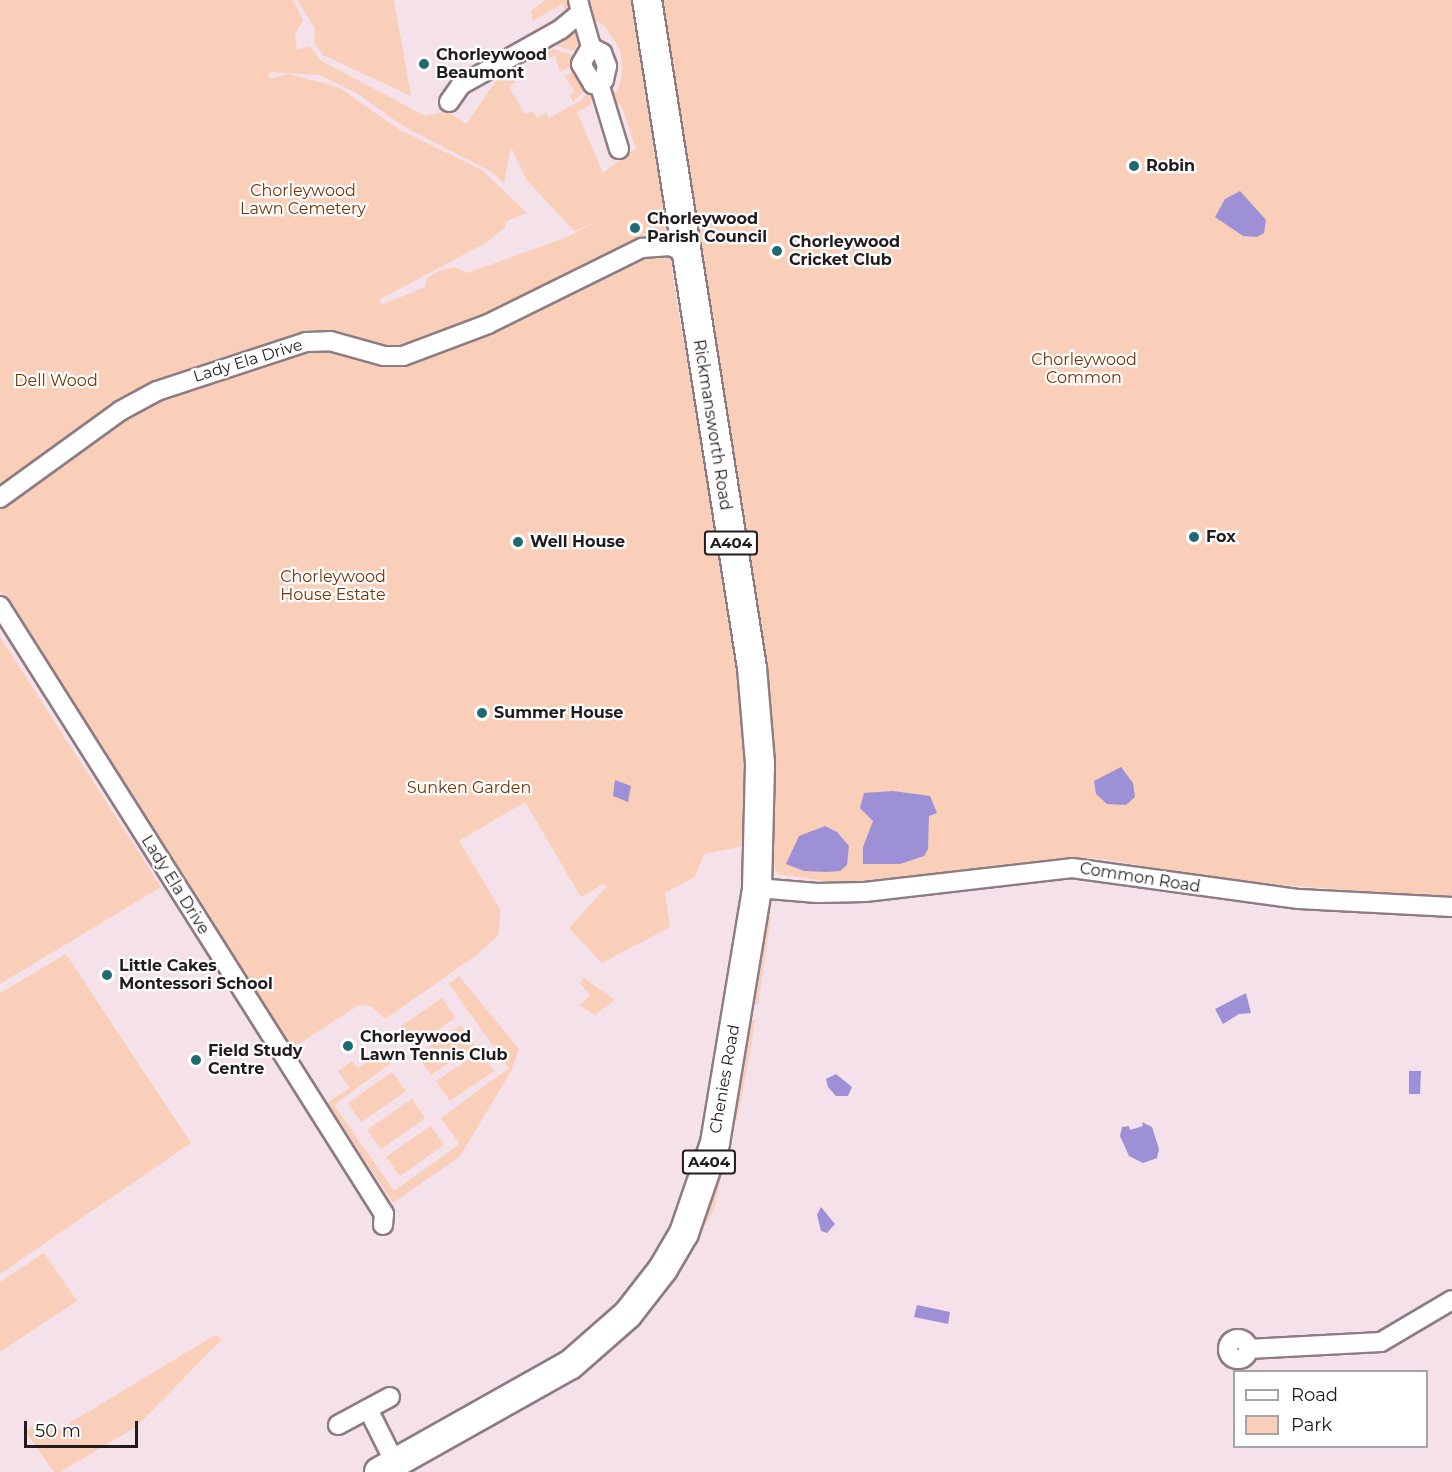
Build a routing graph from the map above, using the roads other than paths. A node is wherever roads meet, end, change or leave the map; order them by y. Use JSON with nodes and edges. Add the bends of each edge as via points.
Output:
{"nodes":[{"id":1,"x":647,"y":0,"type":"edge"},
{"id":2,"x":579,"y":6,"type":"edge"},
{"id":3,"x":449,"y":102,"type":"dead end"},
{"id":4,"x":619,"y":149,"type":"dead end"},
{"id":5,"x":684,"y":252,"type":"junction"},
{"id":6,"x":0,"y":498,"type":"edge"},
{"id":7,"x":0,"y":606,"type":"edge"},
{"id":8,"x":757,"y":888,"type":"junction"},
{"id":9,"x":1452,"y":907,"type":"edge"},
{"id":10,"x":383,"y":1224,"type":"dead end"},
{"id":11,"x":1452,"y":1300,"type":"edge"},
{"id":12,"x":1248,"y":1349,"type":"dead end"},
{"id":13,"x":390,"y":1397,"type":"dead end"},
{"id":14,"x":368,"y":1409,"type":"junction"},
{"id":15,"x":338,"y":1425,"type":"dead end"},
{"id":16,"x":387,"y":1467,"type":"edge"}],
"edges":[{"from":1,"to":5,"type":"main road","name":"Rickmansworth Road","number":"A404"},
{"from":2,"to":3,"type":"street","via":[[561,30],[461,85]]},
{"from":2,"to":4,"type":"street","via":[[591,47],[602,54],[607,66],[607,74],[599,83]]},
{"from":5,"to":6,"type":"street","name":"Lady Ela Drive","via":[[670,246],[642,248],[488,324],[403,356],[384,356],[330,341],[306,342],[157,391],[120,411]]},
{"from":5,"to":8,"type":"main road","name":"Rickmansworth Road","number":"A404","via":[[752,668],[761,786]]},
{"from":7,"to":10,"type":"street","name":"Lady Ela Drive","via":[[384,1214]]},
{"from":8,"to":9,"type":"street","name":"Common Road","via":[[865,892],[1072,868],[1299,899]]},
{"from":8,"to":16,"type":"main road","name":"Chenies Road","number":"A404","via":[[715,1143],[699,1198],[663,1269],[628,1314],[570,1365]]},
{"from":11,"to":12,"type":"street","via":[[1381,1341]]},
{"from":13,"to":14,"type":"street"},
{"from":14,"to":15,"type":"street"},
{"from":14,"to":16,"type":"street"}]}
